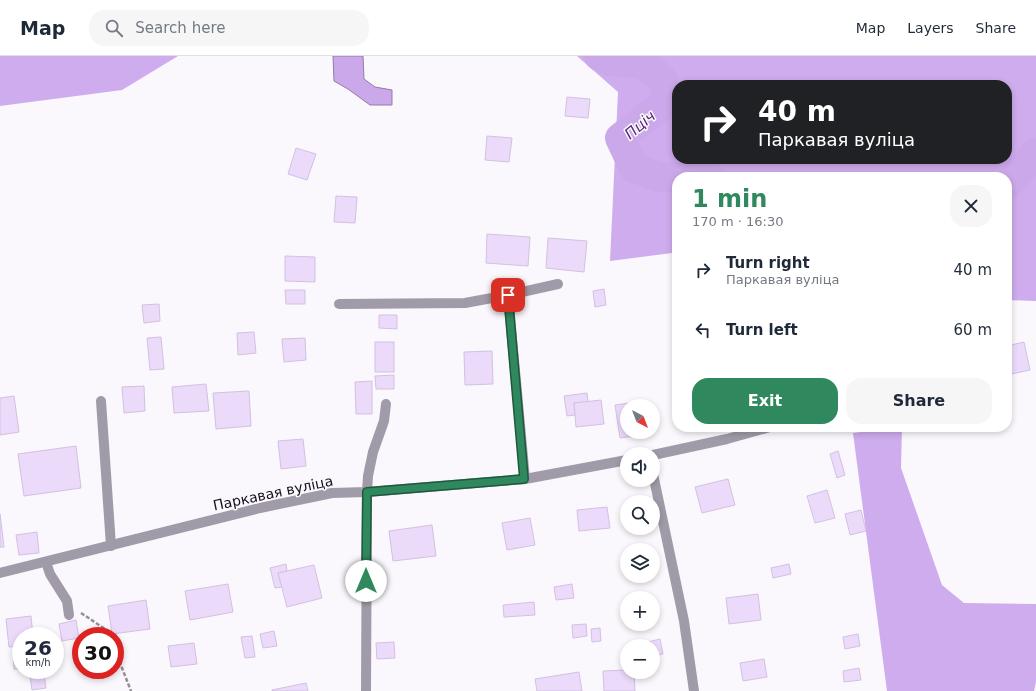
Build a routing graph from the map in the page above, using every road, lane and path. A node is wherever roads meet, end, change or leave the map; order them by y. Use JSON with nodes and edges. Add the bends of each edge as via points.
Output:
{"nodes":[{"id":1,"x":558,"y":284,"type":"dead end"},
{"id":2,"x":508,"y":295,"type":"junction"},
{"id":3,"x":339,"y":304,"type":"dead end"},
{"id":4,"x":101,"y":401,"type":"dead end"},
{"id":5,"x":386,"y":404,"type":"dead end"},
{"id":6,"x":752,"y":432,"type":"edge"},
{"id":7,"x":660,"y":453,"type":"edge"},
{"id":8,"x":620,"y":461,"type":"edge"},
{"id":9,"x":524,"y":479,"type":"junction"},
{"id":10,"x":656,"y":487,"type":"edge"},
{"id":11,"x":367,"y":492,"type":"junction"},
{"id":12,"x":111,"y":546,"type":"junction"},
{"id":13,"x":46,"y":562,"type":"junction"},
{"id":14,"x":0,"y":573,"type":"edge"},
{"id":15,"x":69,"y":613,"type":"joint"},
{"id":16,"x":102,"y":627,"type":"edge"},
{"id":17,"x":124,"y":673,"type":"edge"},
{"id":18,"x":131,"y":691,"type":"edge"},
{"id":19,"x":366,"y":691,"type":"edge"},
{"id":20,"x":694,"y":691,"type":"edge"}],
"edges":[{"from":1,"to":2,"type":"street"},
{"from":2,"to":3,"type":"street","via":[[465,303]]},
{"from":2,"to":9,"type":"street"},
{"from":4,"to":12,"type":"street"},
{"from":5,"to":11,"type":"street","via":[[384,421],[373,452]]},
{"from":6,"to":7,"type":"street"},
{"from":8,"to":9,"type":"street","name":"Паркавая вуліца"},
{"from":9,"to":11,"type":"street","name":"Паркавая вуліца"},
{"from":10,"to":20,"type":"street","via":[[684,621]]},
{"from":11,"to":12,"type":"street","name":"Паркавая вуліца","via":[[332,493],[260,508]]},
{"from":11,"to":19,"type":"street"},
{"from":12,"to":13,"type":"street","name":"Паркавая вуліца"},
{"from":13,"to":14,"type":"street","name":"Паркавая вуліца"},
{"from":13,"to":15,"type":"street","via":[[50,574],[67,601]]},
{"from":15,"to":16,"type":"path","via":[[83,614]]},
{"from":17,"to":18,"type":"path"}]}
